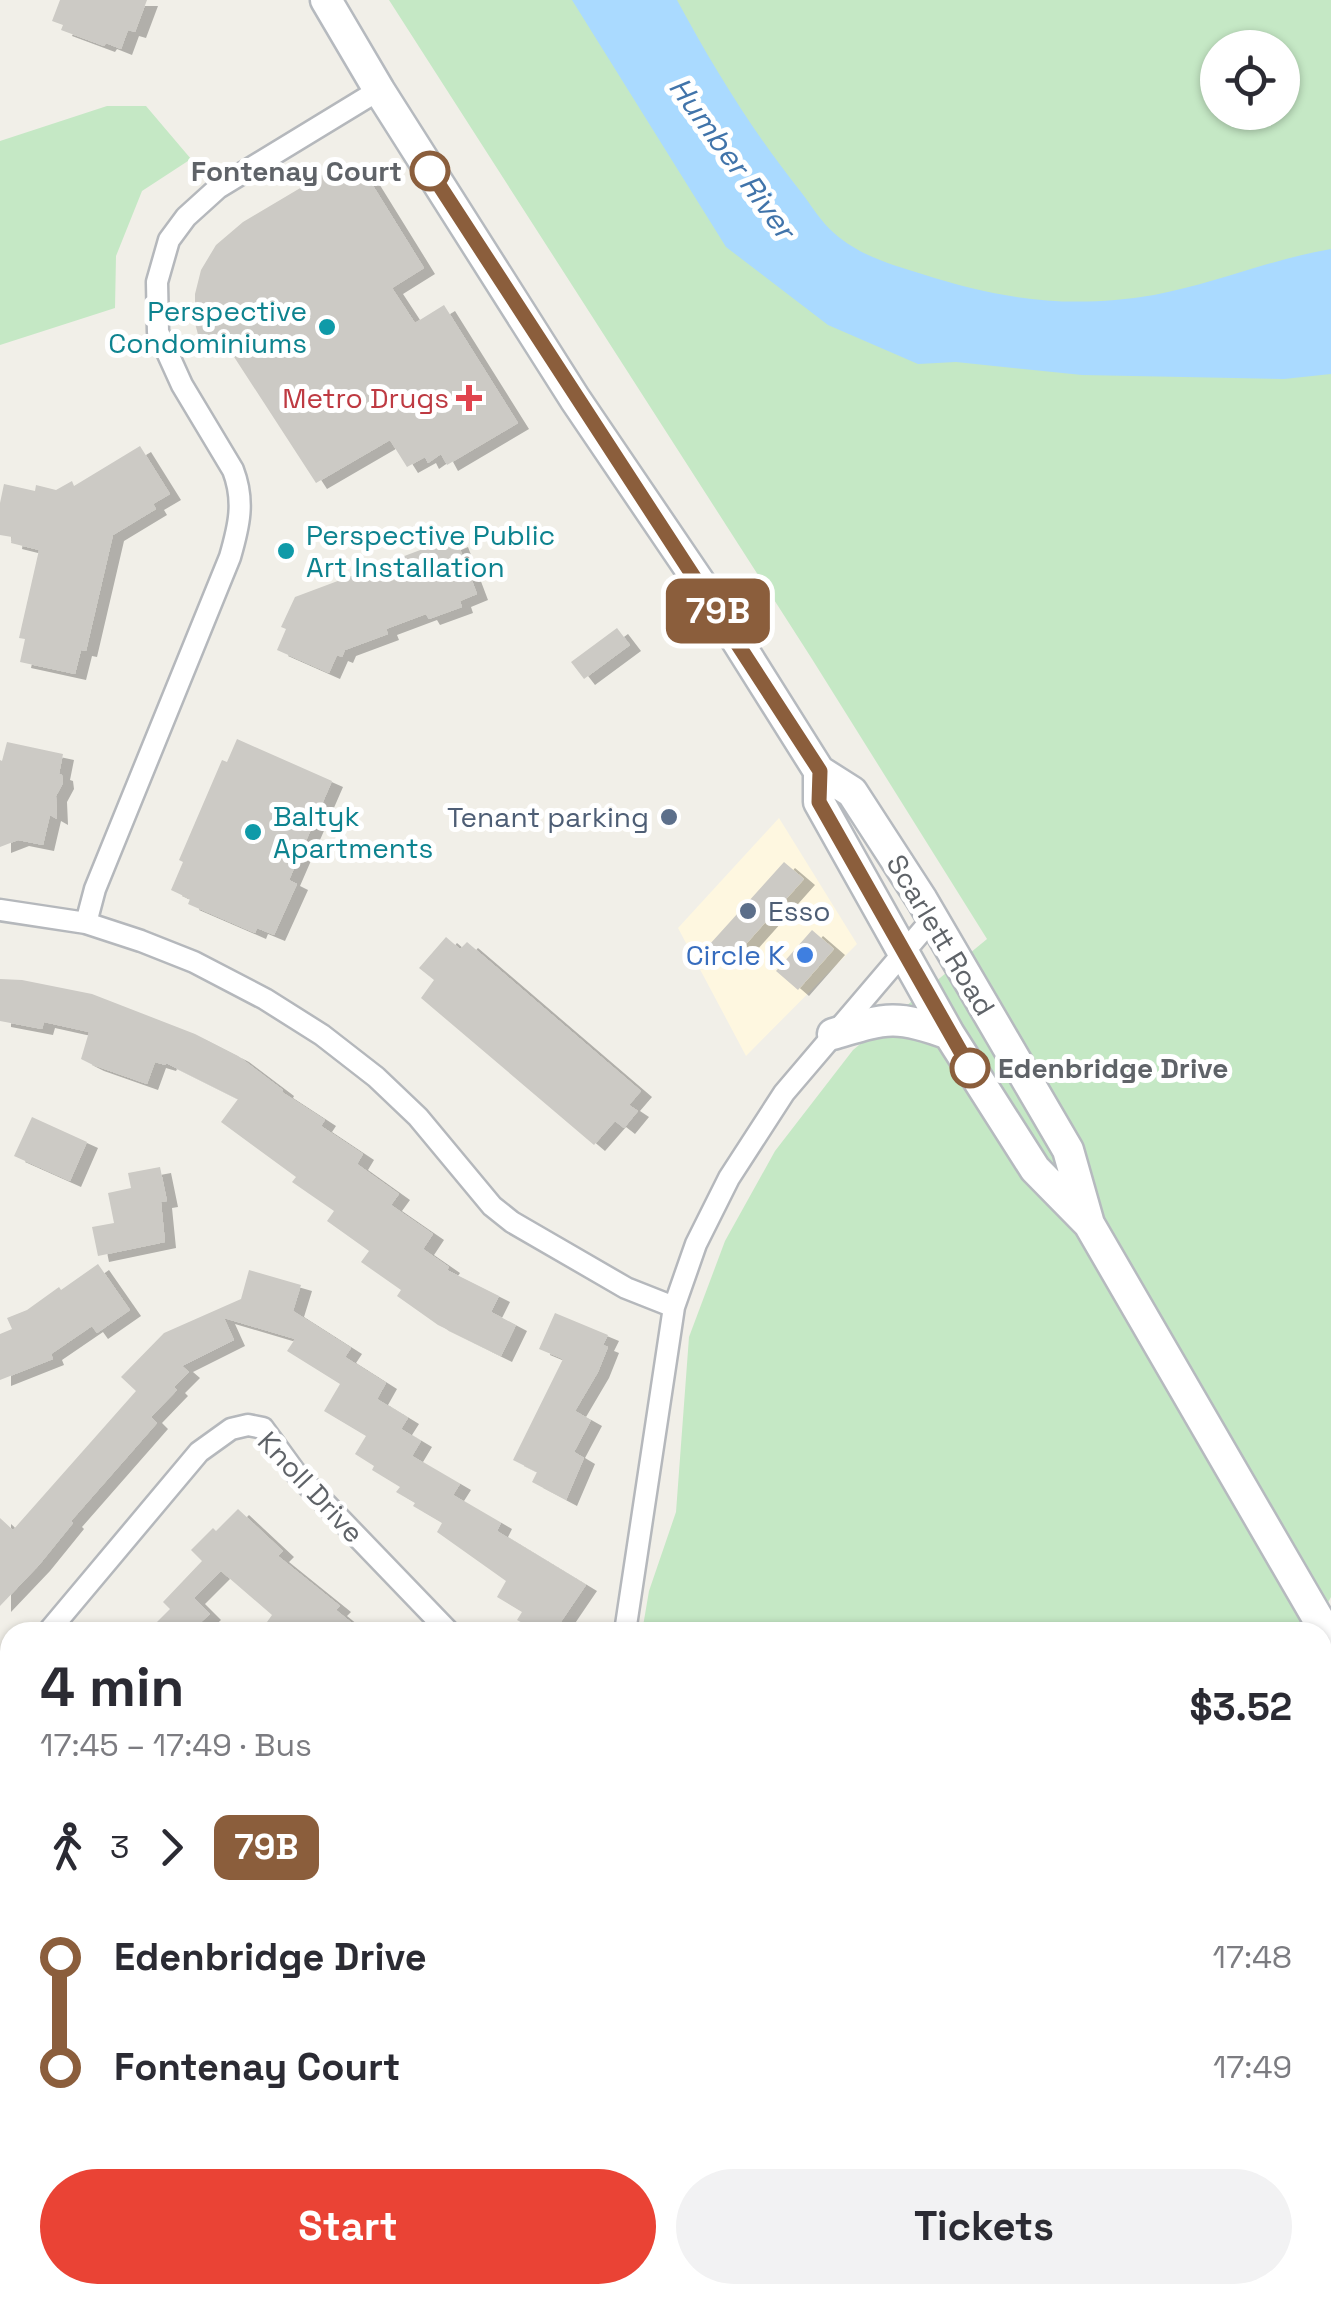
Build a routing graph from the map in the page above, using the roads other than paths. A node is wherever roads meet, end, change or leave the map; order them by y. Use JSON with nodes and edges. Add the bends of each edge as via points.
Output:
{"nodes":[{"id":1,"x":326,"y":0,"type":"edge"},
{"id":2,"x":379,"y":90,"type":"junction"},
{"id":3,"x":820,"y":771,"type":"junction"},
{"id":4,"x":0,"y":910,"type":"edge"},
{"id":5,"x":933,"y":918,"type":"junction"},
{"id":6,"x":86,"y":923,"type":"junction"},
{"id":7,"x":904,"y":955,"type":"junction"},
{"id":8,"x":833,"y":1034,"type":"junction"},
{"id":9,"x":949,"y":1034,"type":"junction"},
{"id":10,"x":1089,"y":1224,"type":"junction"},
{"id":11,"x":674,"y":1307,"type":"junction"},
{"id":12,"x":56,"y":1622,"type":"edge"},
{"id":13,"x":439,"y":1622,"type":"edge"},
{"id":14,"x":627,"y":1622,"type":"edge"},
{"id":15,"x":1319,"y":1622,"type":"edge"}],
"edges":[{"from":1,"to":2,"type":"main road","name":"Scarlett Road"},
{"from":2,"to":3,"type":"main road","name":"Scarlett Road"},
{"from":2,"to":6,"type":"street","via":[[218,188],[176,229],[161,261],[158,332],[233,470],[241,513]]},
{"from":3,"to":5,"type":"main road","name":"Scarlett Road","via":[[852,792]]},
{"from":3,"to":7,"type":"main road","name":"Scarlett Road","via":[[819,802]]},
{"from":4,"to":6,"type":"street"},
{"from":5,"to":7,"type":"street"},
{"from":5,"to":10,"type":"main road","name":"Scarlett Road","via":[[1068,1150]]},
{"from":6,"to":11,"type":"street","via":[[194,962],[298,1018],[398,1097],[512,1222],[626,1288]]},
{"from":7,"to":8,"type":"street"},
{"from":7,"to":9,"type":"main road","name":"Scarlett Road"},
{"from":8,"to":9,"type":"main road","via":[[890,1019]]},
{"from":8,"to":11,"type":"street","via":[[728,1178]]},
{"from":9,"to":10,"type":"main road","name":"Scarlett Road","via":[[1035,1169]]},
{"from":10,"to":15,"type":"main road","name":"Scarlett Road"},
{"from":11,"to":14,"type":"street"},
{"from":12,"to":13,"type":"street","name":"Knoll Drive","via":[[199,1452],[248,1425],[262,1428],[294,1472]]}]}
